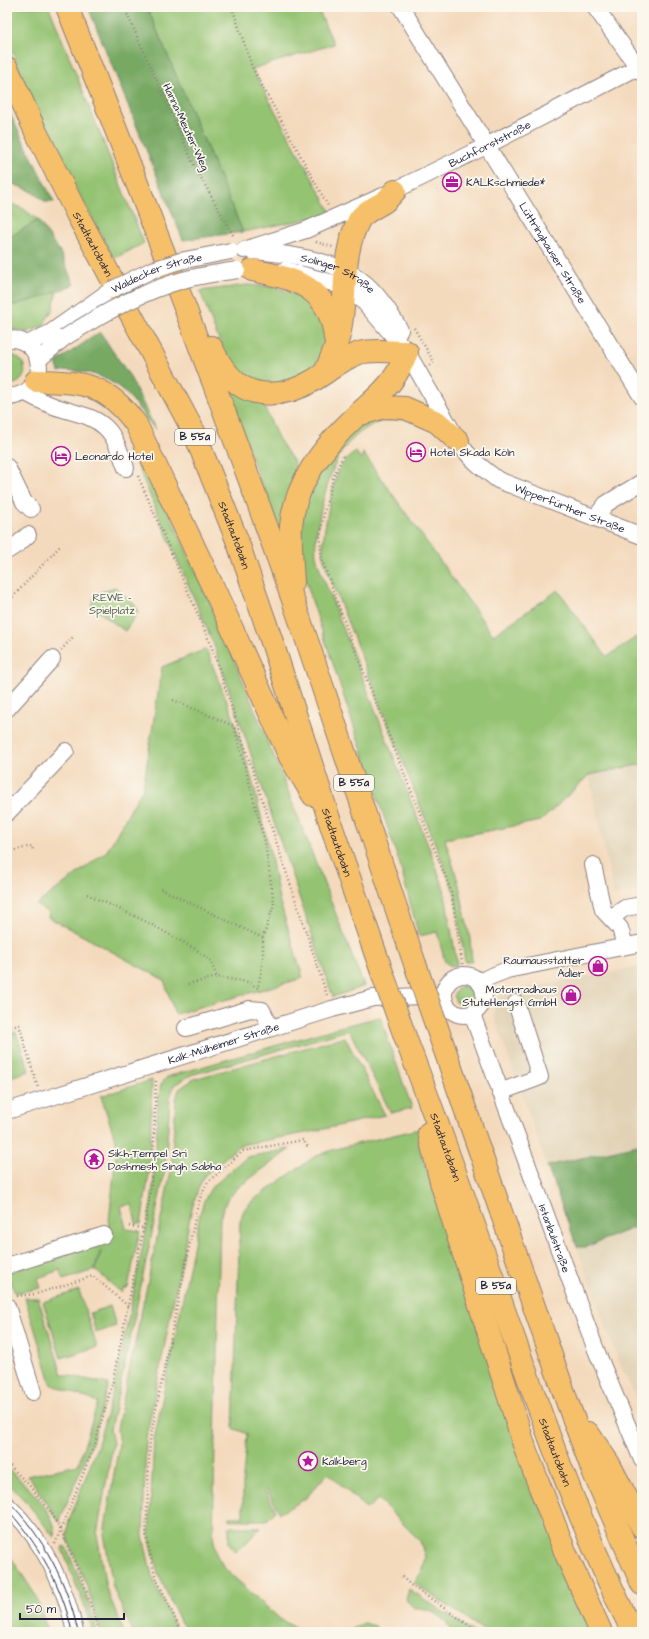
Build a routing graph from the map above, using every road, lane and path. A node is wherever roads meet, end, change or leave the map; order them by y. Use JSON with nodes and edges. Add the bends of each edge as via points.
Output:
{"nodes":[{"id":1,"x":66,"y":7,"type":"edge"},
{"id":2,"x":124,"y":7,"type":"edge"},
{"id":3,"x":232,"y":7,"type":"edge"},
{"id":4,"x":400,"y":7,"type":"edge"},
{"id":5,"x":595,"y":7,"type":"edge"},
{"id":6,"x":7,"y":68,"type":"edge"},
{"id":7,"x":640,"y":68,"type":"edge"},
{"id":8,"x":486,"y":146,"type":"junction"},
{"id":9,"x":395,"y":191,"type":"junction"},
{"id":10,"x":334,"y":219,"type":"junction"},
{"id":11,"x":238,"y":251,"type":"junction"},
{"id":12,"x":245,"y":270,"type":"junction"},
{"id":13,"x":345,"y":280,"type":"junction"},
{"id":14,"x":182,"y":298,"type":"junction"},
{"id":15,"x":61,"y":332,"type":"junction"},
{"id":16,"x":7,"y":340,"type":"edge"},
{"id":17,"x":27,"y":344,"type":"junction"},
{"id":18,"x":336,"y":346,"type":"junction"},
{"id":19,"x":407,"y":352,"type":"junction"},
{"id":20,"x":325,"y":372,"type":"junction"},
{"id":21,"x":33,"y":378,"type":"junction"},
{"id":22,"x":7,"y":397,"type":"edge"},
{"id":23,"x":642,"y":397,"type":"edge"},
{"id":24,"x":356,"y":416,"type":"junction"},
{"id":25,"x":458,"y":441,"type":"junction"},
{"id":26,"x":346,"y":453,"type":"dead end"},
{"id":27,"x":7,"y":467,"type":"edge"},
{"id":28,"x":132,"y":472,"type":"joint"},
{"id":29,"x":498,"y":480,"type":"joint"},
{"id":30,"x":642,"y":482,"type":"edge"},
{"id":31,"x":28,"y":506,"type":"dead end"},
{"id":32,"x":595,"y":518,"type":"junction"},
{"id":33,"x":28,"y":535,"type":"dead end"},
{"id":34,"x":642,"y":536,"type":"edge"},
{"id":35,"x":61,"y":545,"type":"dead end"},
{"id":36,"x":7,"y":551,"type":"edge"},
{"id":37,"x":7,"y":603,"type":"edge"},
{"id":38,"x":293,"y":603,"type":"junction"},
{"id":39,"x":52,"y":659,"type":"dead end"},
{"id":40,"x":174,"y":700,"type":"dead end"},
{"id":41,"x":7,"y":709,"type":"edge"},
{"id":42,"x":66,"y":751,"type":"dead end"},
{"id":43,"x":7,"y":813,"type":"edge"},
{"id":44,"x":332,"y":828,"type":"junction"},
{"id":45,"x":33,"y":850,"type":"dead end"},
{"id":46,"x":7,"y":852,"type":"edge"},
{"id":47,"x":593,"y":865,"type":"dead end"},
{"id":48,"x":160,"y":888,"type":"dead end"},
{"id":49,"x":87,"y":894,"type":"dead end"},
{"id":50,"x":642,"y":905,"type":"edge"},
{"id":51,"x":611,"y":918,"type":"junction"},
{"id":52,"x":263,"y":938,"type":"junction"},
{"id":53,"x":642,"y":943,"type":"edge"},
{"id":54,"x":625,"y":946,"type":"junction"},
{"id":55,"x":464,"y":975,"type":"junction"},
{"id":56,"x":217,"y":977,"type":"junction"},
{"id":57,"x":480,"y":983,"type":"junction"},
{"id":58,"x":188,"y":984,"type":"dead end"},
{"id":59,"x":444,"y":995,"type":"junction"},
{"id":60,"x":516,"y":1003,"type":"dead end"},
{"id":61,"x":332,"y":1009,"type":"junction"},
{"id":62,"x":472,"y":1014,"type":"junction"},
{"id":63,"x":7,"y":1028,"type":"edge"},
{"id":64,"x":186,"y":1028,"type":"dead end"},
{"id":65,"x":271,"y":1028,"type":"junction"},
{"id":66,"x":407,"y":1042,"type":"junction"},
{"id":67,"x":152,"y":1066,"type":"junction"},
{"id":68,"x":500,"y":1092,"type":"junction"},
{"id":69,"x":42,"y":1100,"type":"junction"},
{"id":70,"x":7,"y":1111,"type":"edge"},
{"id":71,"x":308,"y":1147,"type":"dead end"},
{"id":72,"x":129,"y":1226,"type":"dead end"},
{"id":73,"x":143,"y":1228,"type":"junction"},
{"id":74,"x":104,"y":1235,"type":"dead end"},
{"id":75,"x":7,"y":1266,"type":"edge"},
{"id":76,"x":9,"y":1302,"type":"edge"},
{"id":77,"x":128,"y":1306,"type":"junction"},
{"id":78,"x":33,"y":1392,"type":"dead end"},
{"id":79,"x":568,"y":1404,"type":"junction"},
{"id":80,"x":642,"y":1460,"type":"edge"},
{"id":81,"x":7,"y":1464,"type":"edge"},
{"id":82,"x":7,"y":1505,"type":"edge"},
{"id":83,"x":642,"y":1527,"type":"edge"},
{"id":84,"x":61,"y":1530,"type":"junction"},
{"id":85,"x":43,"y":1552,"type":"junction"},
{"id":86,"x":402,"y":1577,"type":"dead end"},
{"id":87,"x":642,"y":1584,"type":"edge"},
{"id":88,"x":75,"y":1632,"type":"edge"},
{"id":89,"x":99,"y":1632,"type":"edge"},
{"id":90,"x":184,"y":1632,"type":"edge"},
{"id":91,"x":479,"y":1632,"type":"edge"},
{"id":92,"x":601,"y":1632,"type":"edge"},
{"id":93,"x":633,"y":1632,"type":"edge"}],
"edges":[{"from":1,"to":14,"type":"highway","number":"B 55a"},
{"from":2,"to":11,"type":"path","name":"Hanna-Meuter-Weg","via":[[194,167],[231,230]]},
{"from":3,"to":10,"type":"path","via":[[252,67]]},
{"from":4,"to":8,"type":"street","name":"Lüttringhauser Straße"},
{"from":5,"to":7,"type":"street"},
{"from":6,"to":44,"type":"highway","name":"Stadtautobahn","number":"B 55a","via":[[68,196],[194,432],[237,540]]},
{"from":7,"to":8,"type":"street","name":"Buchforststraße"},
{"from":8,"to":9,"type":"street","name":"Buchforststraße"},
{"from":8,"to":23,"type":"street","name":"Lüttringhauser Straße"},
{"from":9,"to":10,"type":"street","name":"Buchforststraße"},
{"from":9,"to":13,"type":"highway","via":[[360,219],[351,241]]},
{"from":10,"to":11,"type":"street","name":"Buchforststraße"},
{"from":11,"to":13,"type":"street","name":"Solinger Straße","via":[[272,252],[312,260]]},
{"from":11,"to":15,"type":"street","name":"Waldecker Straße","bridge":true,"via":[[180,261],[152,270],[111,290]]},
{"from":12,"to":13,"type":"street","name":"Solinger Straße","via":[[275,268],[327,281]]},
{"from":12,"to":15,"type":"street","name":"Waldecker Straße","bridge":true,"via":[[184,280],[160,287]]},
{"from":12,"to":18,"type":"highway","via":[[293,280],[316,294],[330,314]]},
{"from":13,"to":18,"type":"highway"},
{"from":13,"to":19,"type":"street","name":"Solinger Straße","via":[[355,295]]},
{"from":14,"to":20,"type":"highway","via":[[222,366],[229,376],[244,388],[253,392],[272,394],[291,392]]},
{"from":14,"to":38,"type":"highway","number":"B 55a"},
{"from":15,"to":17,"type":"street","name":"Waldecker Straße","via":[[50,333]]},
{"from":15,"to":21,"type":"street","name":"Waldecker Straße"},
{"from":16,"to":17,"type":"street","via":[[18,340]]},
{"from":17,"to":21,"type":"street","via":[[34,351]]},
{"from":18,"to":20,"type":"highway"},
{"from":19,"to":20,"type":"highway","via":[[359,353]]},
{"from":19,"to":24,"type":"highway","via":[[390,384]]},
{"from":19,"to":25,"type":"street","name":"Solinger Straße"},
{"from":21,"to":22,"type":"street","via":[[17,396]]},
{"from":21,"to":28,"type":"street","via":[[62,409],[89,417],[106,428]]},
{"from":21,"to":44,"type":"highway","via":[[96,388],[125,408],[136,424],[290,757]]},
{"from":24,"to":25,"type":"highway","via":[[385,407],[405,408],[437,422]]},
{"from":24,"to":38,"type":"highway","via":[[322,452],[306,475],[296,501],[291,525]]},
{"from":25,"to":29,"type":"street","name":"Solinger Straße","via":[[479,466]]},
{"from":26,"to":55,"type":"path","via":[[333,478],[324,513],[320,537],[321,557],[348,633],[450,891]]},
{"from":27,"to":31,"type":"street"},
{"from":28,"to":61,"type":"path","via":[[211,645]]},
{"from":29,"to":32,"type":"street","name":"Wipperfürther Straße"},
{"from":30,"to":32,"type":"street","via":[[606,504]]},
{"from":32,"to":34,"type":"street","name":"Wipperfürther Straße"},
{"from":33,"to":36,"type":"street"},
{"from":35,"to":37,"type":"path"},
{"from":38,"to":79,"type":"highway","number":"B 55a","bridge":true},
{"from":39,"to":41,"type":"street"},
{"from":40,"to":52,"type":"path","via":[[234,726],[265,842],[274,904]]},
{"from":42,"to":43,"type":"street"},
{"from":44,"to":66,"type":"highway","name":"Stadtautobahn","number":"B 55a","bridge":true},
{"from":45,"to":46,"type":"path","via":[[32,846]]},
{"from":47,"to":51,"type":"street","via":[[603,910]]},
{"from":48,"to":52,"type":"path"},
{"from":49,"to":56,"type":"path","via":[[147,922],[197,950],[210,960]]},
{"from":50,"to":51,"type":"street","via":[[625,908]]},
{"from":51,"to":54,"type":"street","via":[[620,928]]},
{"from":52,"to":56,"type":"path","via":[[263,960],[258,988],[248,982]]},
{"from":53,"to":54,"type":"street"},
{"from":54,"to":57,"type":"street","via":[[507,970]]},
{"from":55,"to":57,"type":"street","via":[[475,978]]},
{"from":55,"to":59,"type":"street","via":[[450,980]]},
{"from":56,"to":58,"type":"path"},
{"from":57,"to":62,"type":"street","via":[[484,1001]]},
{"from":59,"to":61,"type":"street","name":"Kalk-Mülheimer Straße","via":[[373,998]]},
{"from":59,"to":62,"type":"street","via":[[445,1004],[455,1014]]},
{"from":60,"to":68,"type":"street","via":[[540,1077]]},
{"from":61,"to":65,"type":"street","name":"Kalk-Mülheimer Straße"},
{"from":62,"to":68,"type":"street","name":"Istanbulstraße"},
{"from":63,"to":69,"type":"path","via":[[19,1025]]},
{"from":64,"to":65,"type":"street","via":[[250,1009],[262,1010]]},
{"from":65,"to":67,"type":"street","name":"Kalk-Mülheimer Straße"},
{"from":66,"to":92,"type":"highway","via":[[441,1182],[497,1363],[529,1458],[566,1554]]},
{"from":66,"to":93,"type":"highway","name":"Stadtautobahn","number":"B 55a","via":[[551,1442],[616,1598]]},
{"from":67,"to":69,"type":"street","name":"Kalk-Mülheimer Straße"},
{"from":67,"to":73,"type":"path","via":[[156,1080],[153,1168]]},
{"from":68,"to":80,"type":"street","name":"Istanbulstraße","via":[[596,1350]]},
{"from":69,"to":70,"type":"street","name":"Kalk-Mülheimer Straße"},
{"from":71,"to":90,"type":"path","via":[[303,1140],[243,1151],[208,1182],[196,1213],[150,1439],[146,1535],[155,1575],[178,1625]]},
{"from":72,"to":73,"type":"path"},
{"from":73,"to":77,"type":"path"},
{"from":74,"to":75,"type":"street"},
{"from":76,"to":77,"type":"path","via":[[93,1276]]},
{"from":76,"to":78,"type":"street"},
{"from":77,"to":84,"type":"path","via":[[112,1385],[95,1444]]},
{"from":79,"to":83,"type":"highway","via":[[609,1464]]},
{"from":79,"to":87,"type":"highway","number":"B 55a","via":[[593,1471]]},
{"from":81,"to":84,"type":"path","via":[[29,1485],[50,1511]]},
{"from":82,"to":85,"type":"street"},
{"from":84,"to":85,"type":"path","via":[[56,1544]]},
{"from":84,"to":89,"type":"path","via":[[86,1590]]},
{"from":85,"to":88,"type":"street","via":[[58,1581]]},
{"from":86,"to":91,"type":"path"}]}
